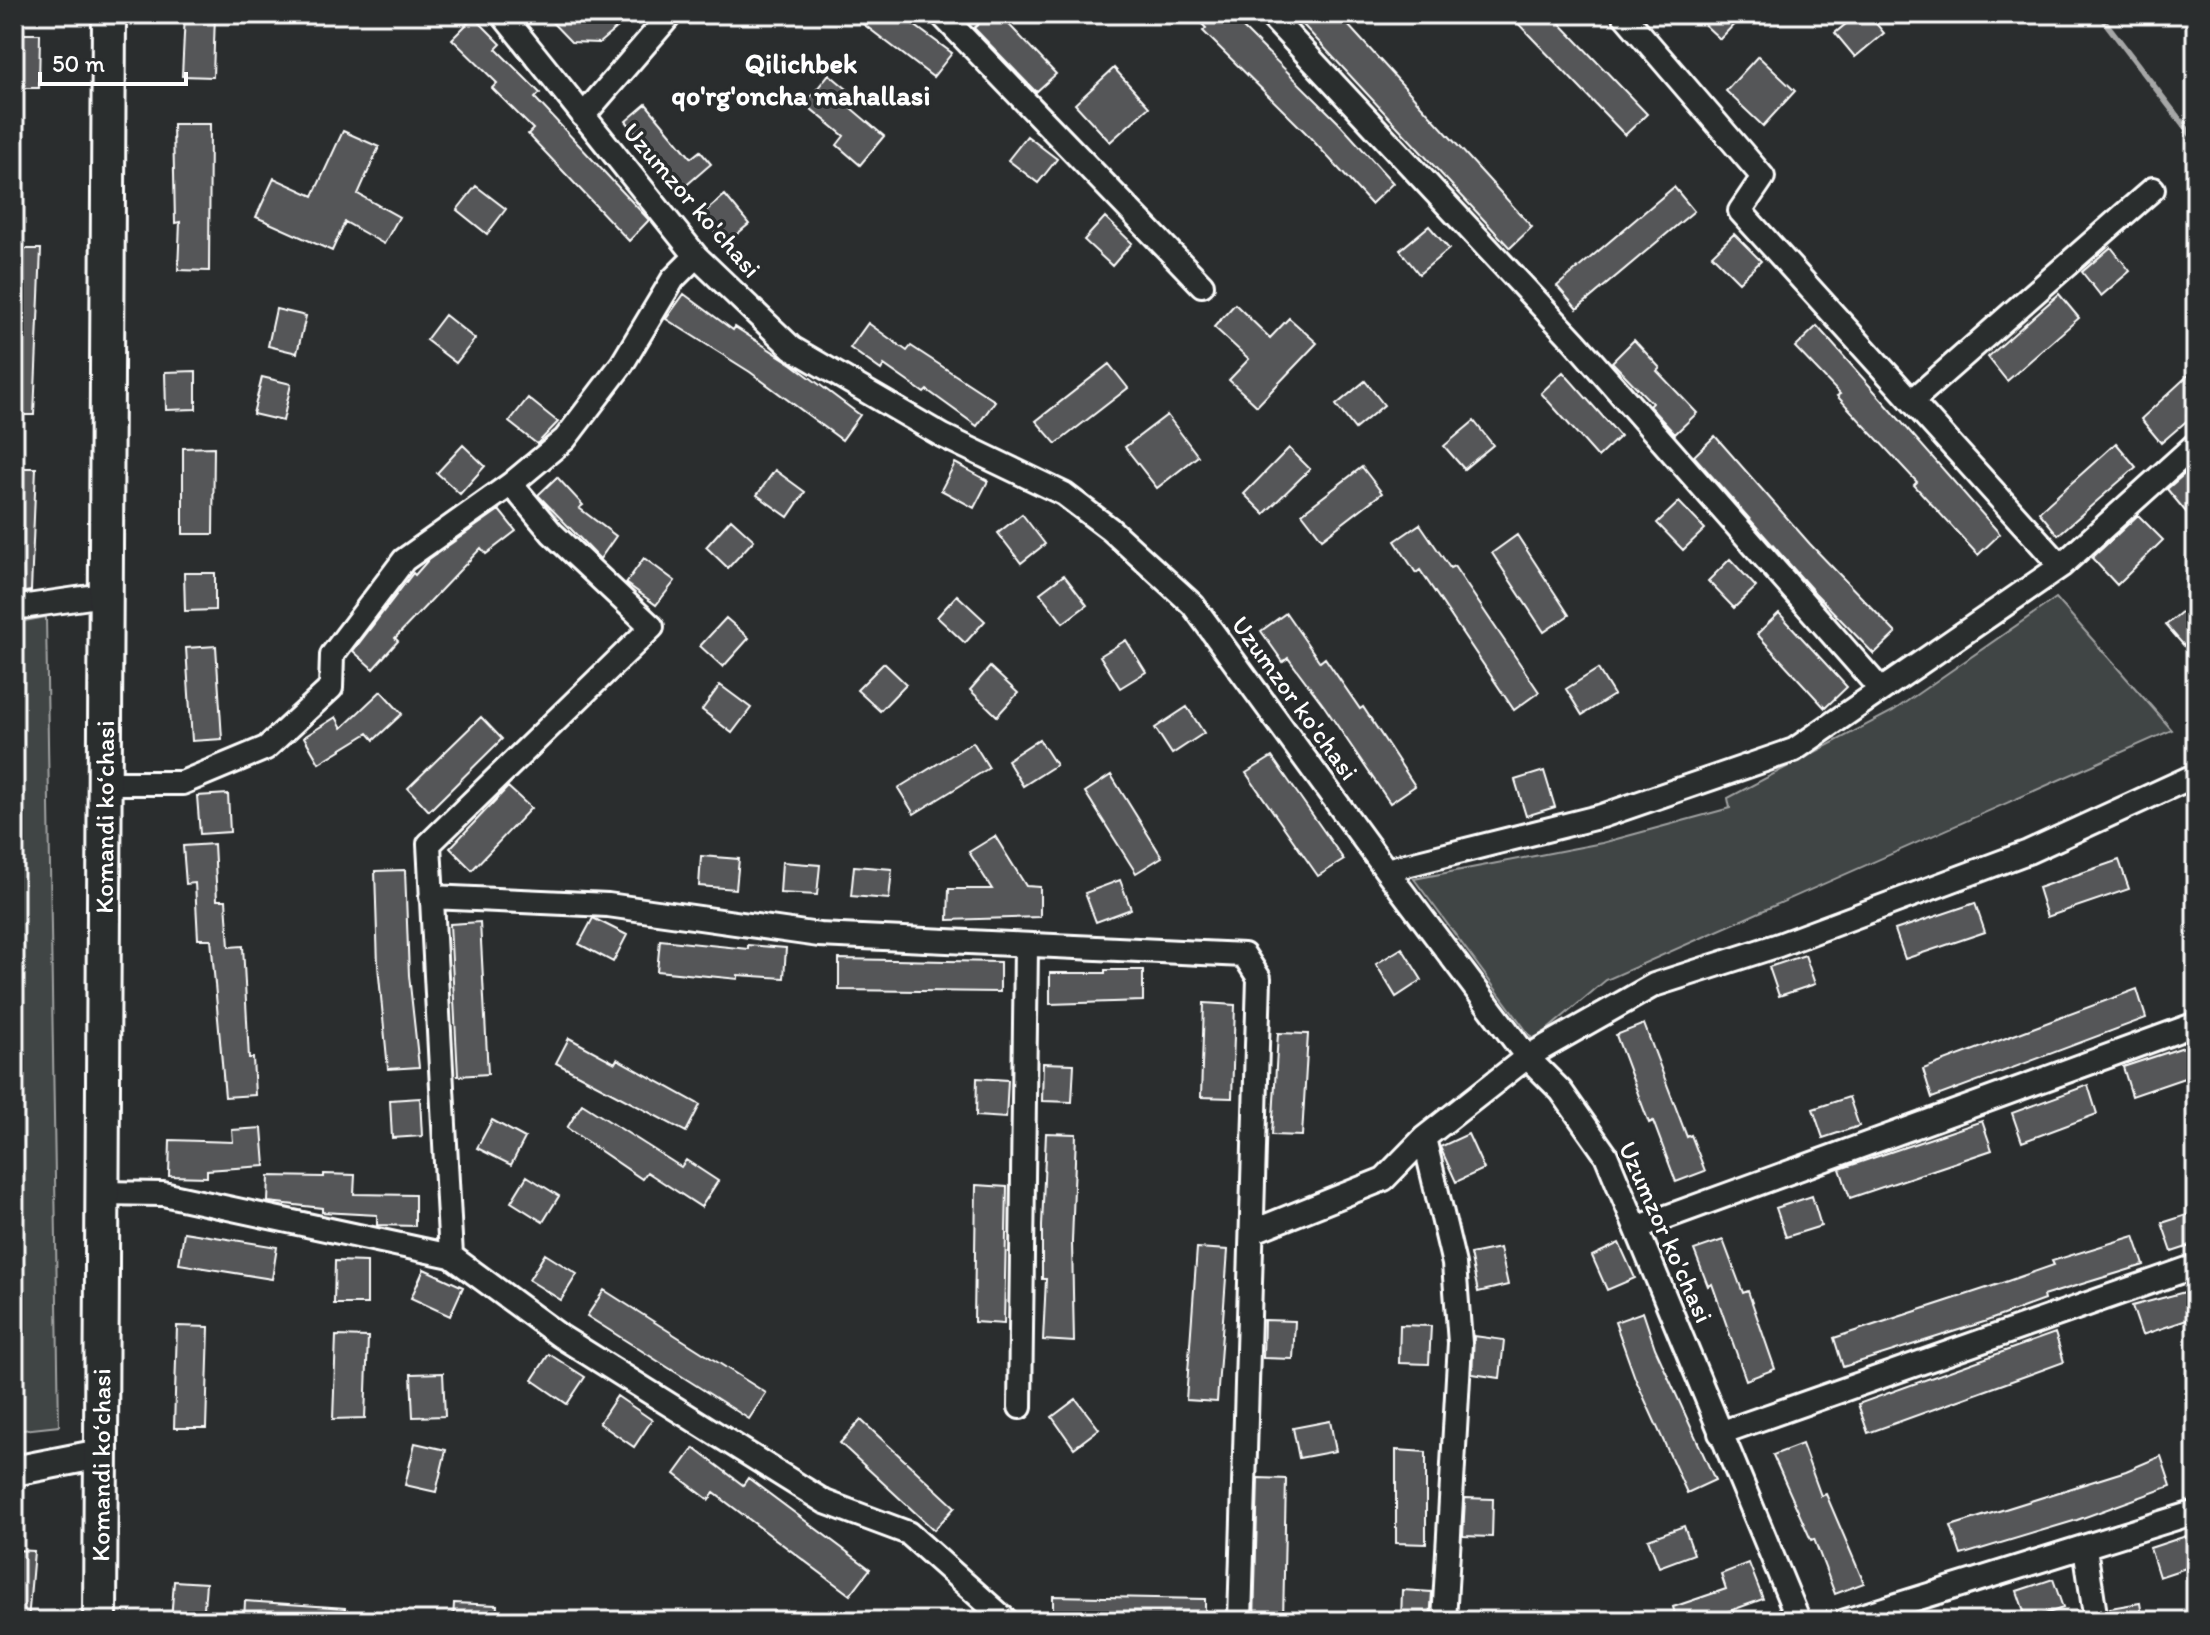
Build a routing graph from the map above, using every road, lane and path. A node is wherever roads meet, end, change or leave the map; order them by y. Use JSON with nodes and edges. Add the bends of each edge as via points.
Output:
{"nodes":[{"id":1,"x":109,"y":14,"type":"edge"},
{"id":2,"x":502,"y":14,"type":"edge"},
{"id":3,"x":671,"y":14,"type":"edge"},
{"id":4,"x":941,"y":14,"type":"edge"},
{"id":5,"x":1269,"y":14,"type":"edge"},
{"id":6,"x":1623,"y":14,"type":"edge"},
{"id":7,"x":583,"y":116,"type":"junction"},
{"id":8,"x":2153,"y":189,"type":"dead end"},
{"id":9,"x":696,"y":256,"type":"junction"},
{"id":10,"x":1202,"y":285,"type":"dead end"},
{"id":11,"x":1912,"y":401,"type":"junction"},
{"id":12,"x":2196,"y":444,"type":"edge"},
{"id":13,"x":511,"y":484,"type":"junction"},
{"id":14,"x":2061,"y":566,"type":"junction"},
{"id":15,"x":104,"y":595,"type":"junction"},
{"id":16,"x":14,"y":608,"type":"edge"},
{"id":17,"x":1881,"y":690,"type":"junction"},
{"id":18,"x":2196,"y":775,"type":"edge"},
{"id":19,"x":103,"y":783,"type":"junction"},
{"id":20,"x":1386,"y":870,"type":"junction"},
{"id":21,"x":431,"y":897,"type":"junction"},
{"id":22,"x":1026,"y":947,"type":"junction"},
{"id":23,"x":2196,"y":1024,"type":"edge"},
{"id":24,"x":1527,"y":1057,"type":"junction"},
{"id":25,"x":1424,"y":1138,"type":"junction"},
{"id":26,"x":101,"y":1193,"type":"junction"},
{"id":27,"x":1639,"y":1227,"type":"junction"},
{"id":28,"x":1254,"y":1231,"type":"junction"},
{"id":29,"x":451,"y":1256,"type":"junction"},
{"id":30,"x":2196,"y":1266,"type":"edge"},
{"id":31,"x":1020,"y":1407,"type":"dead end"},
{"id":32,"x":1720,"y":1433,"type":"junction"},
{"id":33,"x":100,"y":1454,"type":"junction"},
{"id":34,"x":14,"y":1471,"type":"edge"},
{"id":35,"x":2196,"y":1512,"type":"edge"},
{"id":36,"x":2085,"y":1548,"type":"junction"},
{"id":37,"x":1854,"y":1620,"type":"edge"},
{"id":38,"x":100,"y":1621,"type":"edge"},
{"id":39,"x":1007,"y":1621,"type":"edge"},
{"id":40,"x":1240,"y":1621,"type":"edge"},
{"id":41,"x":1444,"y":1621,"type":"edge"},
{"id":42,"x":1799,"y":1621,"type":"edge"},
{"id":43,"x":2096,"y":1621,"type":"edge"}],
"edges":[{"from":1,"to":15,"type":"main road","name":"Komandi ko‘chasi"},
{"from":2,"to":7,"type":"street","name":"Uzumzor ko'chasi"},
{"from":3,"to":7,"type":"street"},
{"from":4,"to":10,"type":"street"},
{"from":5,"to":17,"type":"street","via":[[1575,342]]},
{"from":6,"to":11,"type":"street","via":[[1763,177],[1740,211]]},
{"from":7,"to":9,"type":"street","name":"Uzumzor ko'chasi"},
{"from":8,"to":11,"type":"street"},
{"from":9,"to":13,"type":"street","via":[[673,279],[622,364],[565,439]]},
{"from":9,"to":20,"type":"street","name":"Uzumzor ko'chasi","via":[[792,348],[943,436],[1064,494],[1110,529],[1193,605]]},
{"from":11,"to":14,"type":"street"},
{"from":12,"to":14,"type":"street"},
{"from":13,"to":19,"type":"street","via":[[404,560],[332,655],[331,688],[266,748],[182,783]]},
{"from":13,"to":21,"type":"street","via":[[552,533],[652,627],[429,844]]},
{"from":14,"to":17,"type":"street"},
{"from":15,"to":16,"type":"street"},
{"from":15,"to":19,"type":"main road","name":"Komandi ko‘chasi"},
{"from":17,"to":20,"type":"street","via":[[1794,750],[1602,816]]},
{"from":18,"to":24,"type":"street","via":[[2028,852],[1779,945],[1654,985]]},
{"from":19,"to":26,"type":"main road","name":"Komandi ko‘chasi"},
{"from":20,"to":24,"type":"street","name":"Uzumzor ko'chasi"},
{"from":21,"to":22,"type":"street","via":[[608,905],[819,935]]},
{"from":21,"to":29,"type":"street"},
{"from":22,"to":28,"type":"street","via":[[1244,955],[1259,978]]},
{"from":22,"to":31,"type":"street"},
{"from":23,"to":27,"type":"street"},
{"from":24,"to":25,"type":"street"},
{"from":24,"to":27,"type":"street","name":"Uzumzor ko'chasi","via":[[1561,1091],[1606,1155]]},
{"from":25,"to":28,"type":"street","via":[[1384,1179]]},
{"from":25,"to":41,"type":"street","via":[[1454,1264],[1460,1343]]},
{"from":26,"to":29,"type":"street","via":[[163,1194]]},
{"from":26,"to":33,"type":"main road","name":"Komandi ko‘chasi"},
{"from":27,"to":32,"type":"street","name":"Uzumzor ko'chasi"},
{"from":28,"to":40,"type":"street"},
{"from":29,"to":39,"type":"street","via":[[560,1336],[825,1502],[908,1533]]},
{"from":30,"to":32,"type":"street"},
{"from":32,"to":42,"type":"street","name":"Uzumzor ko'chasi"},
{"from":33,"to":34,"type":"street"},
{"from":33,"to":38,"type":"main road","name":"Komandi ko‘chasi"},
{"from":35,"to":36,"type":"street"},
{"from":36,"to":37,"type":"street"},
{"from":36,"to":43,"type":"street"}]}
